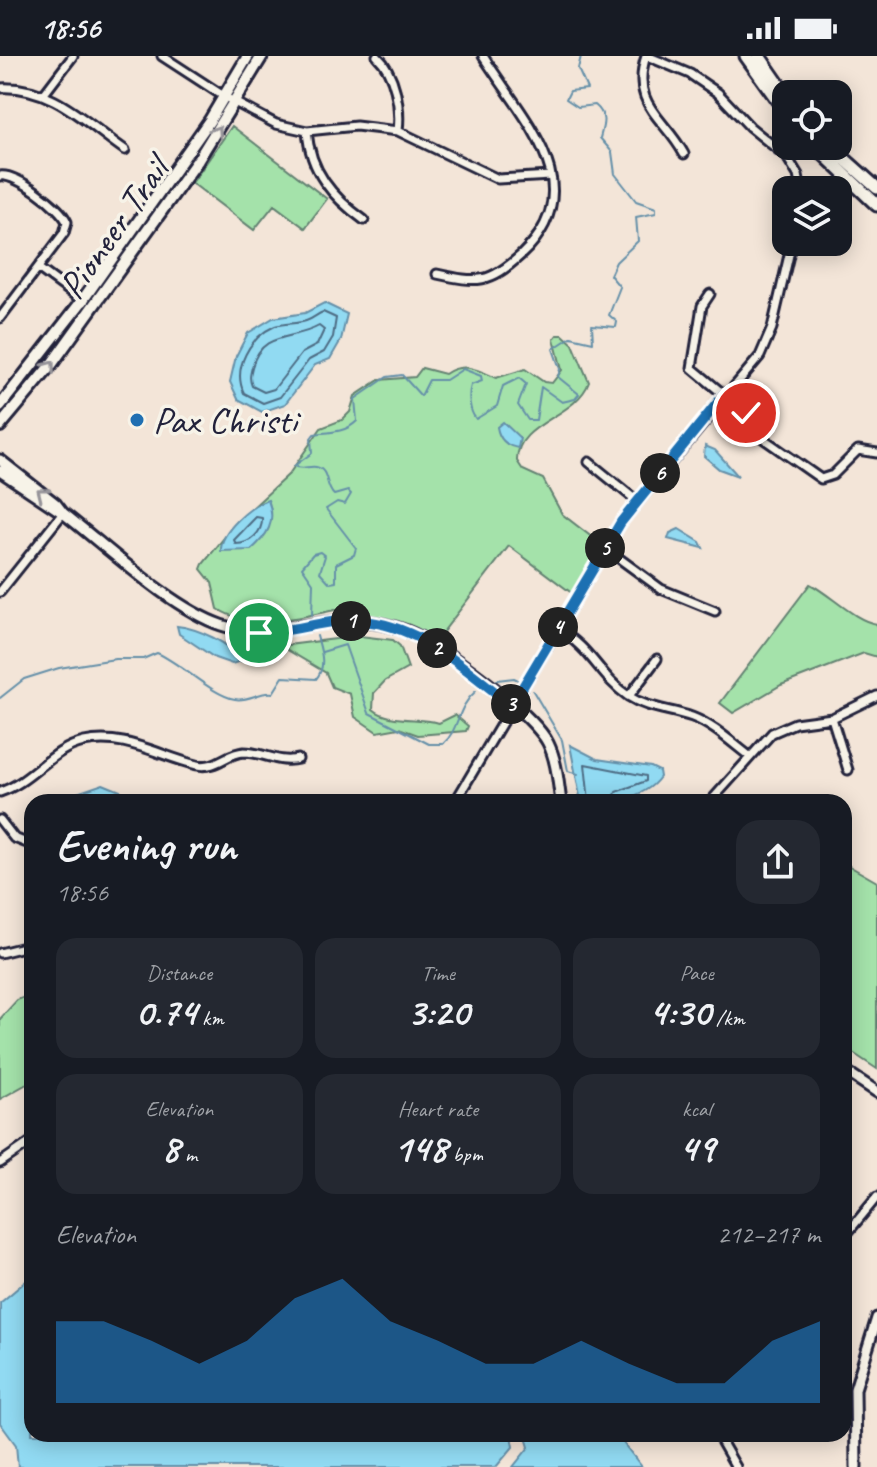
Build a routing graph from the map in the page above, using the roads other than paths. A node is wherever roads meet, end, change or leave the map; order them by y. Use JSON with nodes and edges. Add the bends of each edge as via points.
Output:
{"nodes":[{"id":1,"x":73,"y":56,"type":"edge"},
{"id":2,"x":162,"y":56,"type":"edge"},
{"id":3,"x":248,"y":56,"type":"edge"},
{"id":4,"x":262,"y":56,"type":"edge"},
{"id":5,"x":377,"y":56,"type":"edge"},
{"id":6,"x":483,"y":56,"type":"edge"},
{"id":7,"x":646,"y":56,"type":"edge"},
{"id":8,"x":746,"y":56,"type":"edge"},
{"id":9,"x":759,"y":56,"type":"edge"},
{"id":10,"x":776,"y":80,"type":"edge"},
{"id":11,"x":0,"y":88,"type":"edge"},
{"id":12,"x":772,"y":92,"type":"edge"},
{"id":13,"x":44,"y":94,"type":"junction"},
{"id":14,"x":225,"y":97,"type":"junction"},
{"id":15,"x":236,"y":103,"type":"junction"},
{"id":16,"x":307,"y":131,"type":"junction"},
{"id":17,"x":398,"y":131,"type":"junction"},
{"id":18,"x":125,"y":150,"type":"dead end"},
{"id":19,"x":684,"y":154,"type":"dead end"},
{"id":20,"x":830,"y":160,"type":"edge"},
{"id":21,"x":846,"y":160,"type":"edge"},
{"id":22,"x":0,"y":176,"type":"edge"},
{"id":23,"x":551,"y":176,"type":"junction"},
{"id":24,"x":796,"y":176,"type":"edge"},
{"id":25,"x":877,"y":188,"type":"edge"},
{"id":26,"x":877,"y":205,"type":"edge"},
{"id":27,"x":364,"y":220,"type":"dead end"},
{"id":28,"x":788,"y":256,"type":"edge"},
{"id":29,"x":38,"y":268,"type":"junction"},
{"id":30,"x":437,"y":274,"type":"dead end"},
{"id":31,"x":710,"y":294,"type":"dead end"},
{"id":32,"x":82,"y":301,"type":"junction"},
{"id":33,"x":94,"y":306,"type":"junction"},
{"id":34,"x":0,"y":318,"type":"edge"},
{"id":35,"x":724,"y":395,"type":"junction"},
{"id":36,"x":0,"y":406,"type":"edge"},
{"id":37,"x":0,"y":426,"type":"edge"},
{"id":38,"x":877,"y":453,"type":"edge"},
{"id":39,"x":0,"y":460,"type":"edge"},
{"id":40,"x":589,"y":462,"type":"dead end"},
{"id":41,"x":0,"y":471,"type":"edge"},
{"id":42,"x":637,"y":501,"type":"junction"},
{"id":43,"x":63,"y":513,"type":"junction"},
{"id":44,"x":605,"y":548,"type":"junction"},
{"id":45,"x":0,"y":592,"type":"edge"},
{"id":46,"x":715,"y":611,"type":"dead end"},
{"id":47,"x":557,"y":629,"type":"junction"},
{"id":48,"x":657,"y":659,"type":"dead end"},
{"id":49,"x":629,"y":696,"type":"junction"},
{"id":50,"x":877,"y":696,"type":"edge"},
{"id":51,"x":512,"y":705,"type":"junction"},
{"id":52,"x":832,"y":718,"type":"junction"},
{"id":53,"x":748,"y":755,"type":"junction"},
{"id":54,"x":298,"y":759,"type":"dead end"},
{"id":55,"x":848,"y":770,"type":"dead end"},
{"id":56,"x":0,"y":792,"type":"edge"},
{"id":57,"x":460,"y":794,"type":"edge"},
{"id":58,"x":559,"y":794,"type":"edge"},
{"id":59,"x":716,"y":794,"type":"edge"},
{"id":60,"x":0,"y":820,"type":"edge"},
{"id":61,"x":24,"y":842,"type":"edge"},
{"id":62,"x":24,"y":947,"type":"edge"},
{"id":63,"x":0,"y":953,"type":"edge"},
{"id":64,"x":852,"y":1076,"type":"edge"},
{"id":65,"x":877,"y":1092,"type":"edge"},
{"id":66,"x":24,"y":1146,"type":"edge"},
{"id":67,"x":0,"y":1163,"type":"edge"},
{"id":68,"x":877,"y":1197,"type":"edge"},
{"id":69,"x":852,"y":1227,"type":"edge"},
{"id":70,"x":877,"y":1318,"type":"edge"},
{"id":71,"x":722,"y":1442,"type":"edge"},
{"id":72,"x":736,"y":1467,"type":"edge"},
{"id":73,"x":856,"y":1467,"type":"edge"}],
"edges":[{"from":1,"to":13,"type":"street"},
{"from":2,"to":14,"type":"street"},
{"from":3,"to":14,"type":"main road","name":"Pioneer Trail"},
{"from":4,"to":15,"type":"main road","name":"Pioneer Trail"},
{"from":5,"to":17,"type":"street","via":[[399,109]]},
{"from":6,"to":23,"type":"street","via":[[543,148]]},
{"from":7,"to":19,"type":"street","via":[[640,87]]},
{"from":7,"to":24,"type":"street","via":[[690,74],[718,93],[787,157]]},
{"from":8,"to":12,"type":"main road"},
{"from":9,"to":10,"type":"main road"},
{"from":11,"to":13,"type":"street"},
{"from":13,"to":18,"type":"street"},
{"from":14,"to":15,"type":"street"},
{"from":14,"to":32,"type":"main road","name":"Pioneer Trail"},
{"from":15,"to":16,"type":"street","via":[[276,124]]},
{"from":33,"to":15,"type":"main road","name":"Pioneer Trail","one_way":true},
{"from":16,"to":17,"type":"street","via":[[356,126]]},
{"from":16,"to":27,"type":"street","via":[[317,173]]},
{"from":17,"to":23,"type":"street","via":[[498,179]]},
{"from":20,"to":26,"type":"main road"},
{"from":21,"to":25,"type":"main road"},
{"from":22,"to":29,"type":"street","via":[[16,177],[65,216],[64,233]]},
{"from":23,"to":30,"type":"street","via":[[553,207],[545,227],[502,272],[476,282]]},
{"from":28,"to":35,"type":"street","via":[[767,342]]},
{"from":29,"to":32,"type":"street"},
{"from":29,"to":34,"type":"street"},
{"from":31,"to":35,"type":"street","via":[[702,306],[692,368]]},
{"from":32,"to":33,"type":"street"},
{"from":32,"to":36,"type":"main road","name":"Pioneer Trail"},
{"from":37,"to":33,"type":"main road","name":"Pioneer Trail","one_way":true},
{"from":35,"to":38,"type":"street","via":[[746,413],[764,439],[823,482],[852,453]]},
{"from":35,"to":42,"type":"street"},
{"from":43,"to":39,"type":"street","one_way":true},
{"from":40,"to":42,"type":"street"},
{"from":41,"to":43,"type":"street"},
{"from":42,"to":44,"type":"street"},
{"from":43,"to":45,"type":"street"},
{"from":43,"to":51,"type":"street","via":[[211,621],[259,633],[339,621],[391,625],[439,649]]},
{"from":44,"to":46,"type":"street","via":[[661,589]]},
{"from":44,"to":47,"type":"street"},
{"from":47,"to":49,"type":"street","via":[[584,647]]},
{"from":47,"to":51,"type":"street"},
{"from":48,"to":49,"type":"street"},
{"from":49,"to":53,"type":"street","via":[[695,718]]},
{"from":50,"to":52,"type":"street"},
{"from":51,"to":57,"type":"street"},
{"from":51,"to":58,"type":"street","via":[[547,743]]},
{"from":52,"to":53,"type":"street","via":[[782,727]]},
{"from":52,"to":55,"type":"street"},
{"from":53,"to":59,"type":"street"},
{"from":54,"to":56,"type":"street","via":[[286,762],[245,752],[206,766],[122,741],[94,740],[68,747],[21,783]]},
{"from":60,"to":61,"type":"street"},
{"from":62,"to":63,"type":"street"},
{"from":64,"to":65,"type":"street"},
{"from":66,"to":67,"type":"street"},
{"from":68,"to":69,"type":"street"},
{"from":70,"to":73,"type":"street","via":[[855,1389]]},
{"from":71,"to":72,"type":"street"}]}
